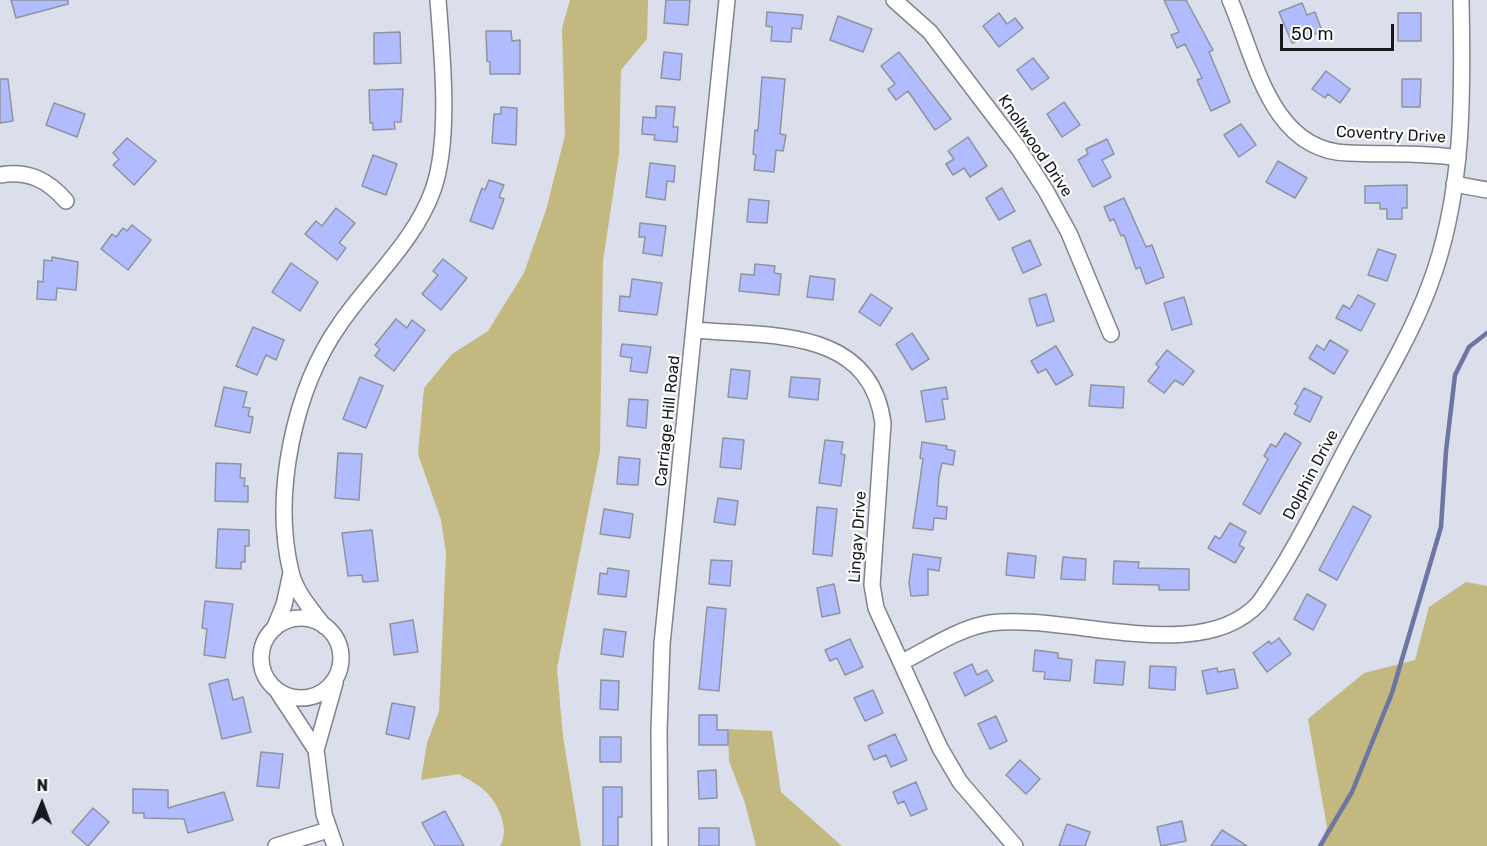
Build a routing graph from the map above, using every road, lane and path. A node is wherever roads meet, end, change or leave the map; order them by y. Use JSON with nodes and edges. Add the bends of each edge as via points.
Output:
{"nodes":[{"id":1,"x":438,"y":0,"type":"edge"},
{"id":2,"x":727,"y":0,"type":"edge"},
{"id":3,"x":894,"y":0,"type":"edge"},
{"id":4,"x":1230,"y":0,"type":"edge"},
{"id":5,"x":1461,"y":0,"type":"edge"},
{"id":6,"x":1458,"y":158,"type":"junction"},
{"id":7,"x":0,"y":175,"type":"edge"},
{"id":8,"x":1454,"y":184,"type":"junction"},
{"id":9,"x":1487,"y":190,"type":"edge"},
{"id":10,"x":66,"y":201,"type":"dead end"},
{"id":11,"x":695,"y":330,"type":"junction"},
{"id":12,"x":1111,"y":334,"type":"dead end"},
{"id":13,"x":291,"y":573,"type":"junction"},
{"id":14,"x":324,"y":626,"type":"junction"},
{"id":15,"x":274,"y":629,"type":"junction"},
{"id":16,"x":902,"y":662,"type":"junction"},
{"id":17,"x":338,"y":675,"type":"junction"},
{"id":18,"x":275,"y":689,"type":"junction"},
{"id":19,"x":316,"y":750,"type":"junction"},
{"id":20,"x":328,"y":830,"type":"junction"},
{"id":21,"x":276,"y":846,"type":"edge"},
{"id":22,"x":335,"y":846,"type":"edge"},
{"id":23,"x":660,"y":846,"type":"edge"},
{"id":24,"x":1015,"y":846,"type":"edge"}],
"edges":[{"from":1,"to":13,"type":"street","via":[[442,135],[437,178],[421,217],[338,326],[304,392],[287,464],[286,523]]},
{"from":2,"to":11,"type":"street","name":"Carriage Hill Road"},
{"from":3,"to":12,"type":"street","name":"Knollwood Drive","via":[[930,32],[1046,190],[1069,233]]},
{"from":4,"to":6,"type":"street","name":"Coventry Drive","via":[[1274,106],[1300,137],[1336,152],[1416,152]]},
{"from":5,"to":6,"type":"street","name":"Dolphin Drive"},
{"from":6,"to":8,"type":"street","name":"Dolphin Drive"},
{"from":7,"to":10,"type":"street","via":[[33,176],[56,189]]},
{"from":8,"to":9,"type":"street"},
{"from":8,"to":16,"type":"street","name":"Dolphin Drive","via":[[1436,266],[1416,318],[1312,513],[1268,590],[1250,613],[1229,626],[1184,634],[990,623],[967,629]]},
{"from":11,"to":16,"type":"street","name":"Lingay Drive","via":[[819,344],[849,359],[871,382],[883,423],[872,593]]},
{"from":11,"to":23,"type":"street","name":"Carriage Hill Road","via":[[662,644]]},
{"from":13,"to":14,"type":"street","via":[[306,604]]},
{"from":13,"to":15,"type":"street"},
{"from":14,"to":15,"type":"street","via":[[297,619]]},
{"from":14,"to":17,"type":"street","via":[[340,647]]},
{"from":15,"to":18,"type":"street","via":[[264,644],[262,662]]},
{"from":16,"to":24,"type":"street","name":"Lingay Drive","via":[[939,748],[960,782]]},
{"from":17,"to":18,"type":"street","via":[[329,687],[312,697],[292,697]]},
{"from":17,"to":19,"type":"street"},
{"from":18,"to":19,"type":"street"},
{"from":19,"to":20,"type":"street"},
{"from":20,"to":21,"type":"street"},
{"from":20,"to":22,"type":"street"}]}
